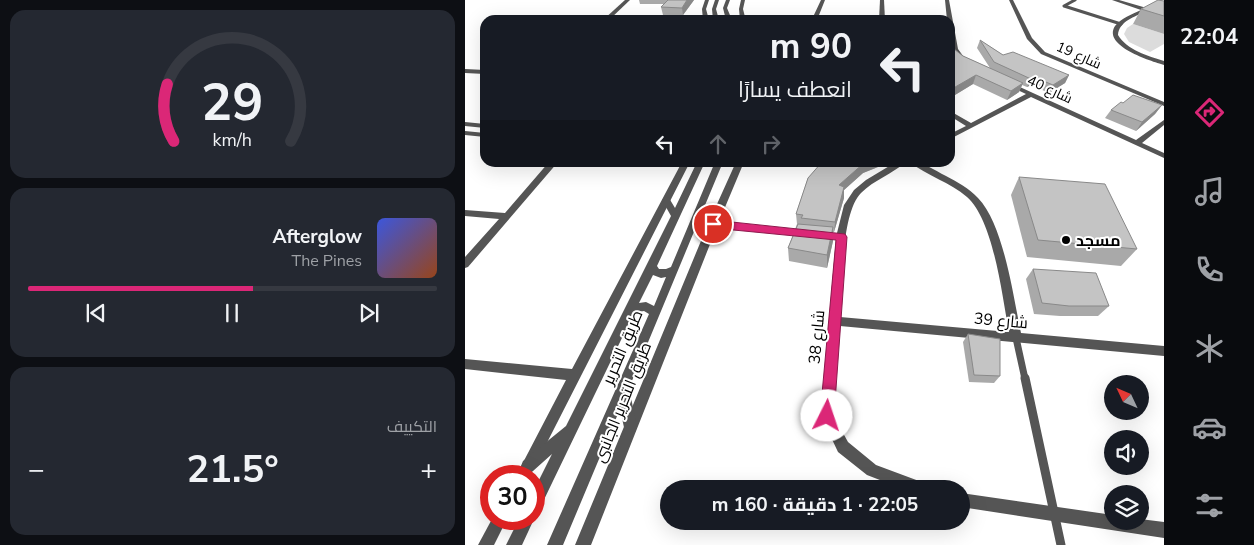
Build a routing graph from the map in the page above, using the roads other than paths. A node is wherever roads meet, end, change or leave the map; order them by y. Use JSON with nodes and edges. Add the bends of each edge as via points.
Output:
{"nodes":[{"id":1,"x":629,"y":0,"type":"edge"},
{"id":2,"x":707,"y":0,"type":"edge"},
{"id":3,"x":717,"y":0,"type":"edge"},
{"id":4,"x":728,"y":0,"type":"edge"},
{"id":5,"x":743,"y":0,"type":"edge"},
{"id":6,"x":823,"y":0,"type":"edge"},
{"id":7,"x":882,"y":0,"type":"edge"},
{"id":8,"x":947,"y":0,"type":"edge"},
{"id":9,"x":1011,"y":0,"type":"edge"},
{"id":10,"x":1075,"y":0,"type":"edge"},
{"id":11,"x":1114,"y":0,"type":"edge"},
{"id":12,"x":1146,"y":9,"type":"junction"},
{"id":13,"x":612,"y":15,"type":"edge"},
{"id":14,"x":705,"y":15,"type":"edge"},
{"id":15,"x":715,"y":15,"type":"edge"},
{"id":16,"x":727,"y":15,"type":"edge"},
{"id":17,"x":742,"y":15,"type":"edge"},
{"id":18,"x":816,"y":15,"type":"edge"},
{"id":19,"x":881,"y":15,"type":"edge"},
{"id":20,"x":949,"y":15,"type":"edge"},
{"id":21,"x":1164,"y":15,"type":"edge"},
{"id":22,"x":1121,"y":24,"type":"junction"},
{"id":23,"x":955,"y":49,"type":"edge"},
{"id":24,"x":967,"y":63,"type":"edge"},
{"id":25,"x":1164,"y":63,"type":"edge"},
{"id":26,"x":465,"y":71,"type":"edge"},
{"id":27,"x":480,"y":72,"type":"edge"},
{"id":28,"x":1006,"y":82,"type":"edge"},
{"id":29,"x":1032,"y":94,"type":"junction"},
{"id":30,"x":1164,"y":104,"type":"edge"},
{"id":31,"x":955,"y":117,"type":"edge"},
{"id":32,"x":1164,"y":122,"type":"edge"},
{"id":33,"x":465,"y":124,"type":"edge"},
{"id":34,"x":480,"y":126,"type":"edge"},
{"id":35,"x":971,"y":126,"type":"junction"},
{"id":36,"x":480,"y":130,"type":"edge"},
{"id":37,"x":465,"y":133,"type":"edge"},
{"id":38,"x":476,"y":134,"type":"junction"},
{"id":39,"x":480,"y":134,"type":"edge"},
{"id":40,"x":955,"y":134,"type":"edge"},
{"id":41,"x":1137,"y":143,"type":"junction"},
{"id":42,"x":1164,"y":156,"type":"edge"},
{"id":43,"x":550,"y":167,"type":"edge"},
{"id":44,"x":683,"y":167,"type":"edge"},
{"id":45,"x":699,"y":167,"type":"edge"},
{"id":46,"x":717,"y":167,"type":"edge"},
{"id":47,"x":738,"y":167,"type":"edge"},
{"id":48,"x":894,"y":167,"type":"edge"},
{"id":49,"x":923,"y":167,"type":"edge"},
{"id":50,"x":666,"y":200,"type":"junction"},
{"id":51,"x":465,"y":213,"type":"edge"},
{"id":52,"x":507,"y":216,"type":"junction"},
{"id":53,"x":676,"y":216,"type":"junction"},
{"id":54,"x":713,"y":224,"type":"junction"},
{"id":55,"x":812,"y":234,"type":"edge"},
{"id":56,"x":465,"y":264,"type":"edge"},
{"id":57,"x":652,"y":266,"type":"junction"},
{"id":58,"x":675,"y":268,"type":"junction"},
{"id":59,"x":631,"y":309,"type":"junction"},
{"id":60,"x":655,"y":315,"type":"junction"},
{"id":61,"x":835,"y":321,"type":"junction"},
{"id":62,"x":1016,"y":338,"type":"junction"},
{"id":63,"x":1164,"y":351,"type":"edge"},
{"id":64,"x":465,"y":364,"type":"edge"},
{"id":65,"x":575,"y":376,"type":"junction"},
{"id":66,"x":623,"y":388,"type":"junction"},
{"id":67,"x":630,"y":427,"type":"junction"},
{"id":68,"x":572,"y":428,"type":"junction"},
{"id":69,"x":529,"y":465,"type":"edge"},
{"id":70,"x":532,"y":465,"type":"edge"},
{"id":71,"x":898,"y":480,"type":"edge"},
{"id":72,"x":545,"y":483,"type":"edge"},
{"id":73,"x":970,"y":501,"type":"edge"},
{"id":74,"x":1054,"y":515,"type":"junction"},
{"id":75,"x":494,"y":530,"type":"edge"},
{"id":76,"x":522,"y":530,"type":"edge"},
{"id":77,"x":1164,"y":530,"type":"edge"},
{"id":78,"x":486,"y":545,"type":"edge"},
{"id":79,"x":514,"y":545,"type":"edge"},
{"id":80,"x":555,"y":545,"type":"edge"},
{"id":81,"x":583,"y":545,"type":"edge"},
{"id":82,"x":1061,"y":545,"type":"edge"}],
"edges":[{"from":1,"to":13,"type":"street"},
{"from":2,"to":14,"type":"street"},
{"from":3,"to":15,"type":"street"},
{"from":4,"to":16,"type":"street","via":[[725,8]]},
{"from":5,"to":17,"type":"street"},
{"from":6,"to":18,"type":"street"},
{"from":7,"to":19,"type":"street"},
{"from":8,"to":20,"type":"street"},
{"from":9,"to":30,"type":"street","name":"شارع 19","via":[[1030,39],[1043,53]]},
{"from":10,"to":22,"type":"lane","via":[[1064,6]]},
{"from":11,"to":12,"type":"street"},
{"from":12,"to":21,"type":"street"},
{"from":12,"to":22,"type":"street"},
{"from":22,"to":25,"type":"street","via":[[1115,34],[1119,41],[1139,55]]},
{"from":23,"to":24,"type":"street"},
{"from":26,"to":27,"type":"street"},
{"from":28,"to":29,"type":"street","name":"شارع 40"},
{"from":29,"to":35,"type":"street"},
{"from":29,"to":41,"type":"street","name":"شارع 40"},
{"from":31,"to":35,"type":"street"},
{"from":32,"to":41,"type":"street"},
{"from":33,"to":34,"type":"street"},
{"from":35,"to":40,"type":"street"},
{"from":36,"to":38,"type":"street"},
{"from":37,"to":38,"type":"street"},
{"from":38,"to":39,"type":"street"},
{"from":41,"to":42,"type":"street","name":"شارع 40"},
{"from":43,"to":52,"type":"street"},
{"from":44,"to":50,"type":"street"},
{"from":45,"to":53,"type":"street","name":"طريق التحرير"},
{"from":46,"to":58,"type":"street","name":"طريق التحرير"},
{"from":47,"to":54,"type":"street","name":"طريق التحرير الجانبى"},
{"from":48,"to":61,"type":"street","name":"شارع 38","via":[[857,192],[848,205],[836,236]]},
{"from":49,"to":62,"type":"street","via":[[966,192],[985,214]]},
{"from":50,"to":53,"type":"street"},
{"from":50,"to":65,"type":"street"},
{"from":51,"to":52,"type":"street"},
{"from":52,"to":56,"type":"street"},
{"from":53,"to":57,"type":"street","name":"طريق التحرير"},
{"from":54,"to":55,"type":"lane"},
{"from":54,"to":67,"type":"street","name":"طريق التحرير الجانبى"},
{"from":57,"to":58,"type":"street","via":[[652,270],[661,274]]},
{"from":57,"to":59,"type":"street","name":"طريق التحرير"},
{"from":58,"to":60,"type":"street","name":"طريق التحرير"},
{"from":59,"to":60,"type":"street","via":[[646,306]]},
{"from":59,"to":68,"type":"street","name":"طريق التحرير"},
{"from":60,"to":66,"type":"street","name":"طريق التحرير"},
{"from":61,"to":62,"type":"street","name":"شارع 39"},
{"from":61,"to":71,"type":"street","name":"شارع 38","via":[[827,416],[843,447],[872,470]]},
{"from":62,"to":63,"type":"street","name":"شارع 39"},
{"from":62,"to":74,"type":"lane"},
{"from":64,"to":65,"type":"street"},
{"from":65,"to":69,"type":"street"},
{"from":66,"to":67,"type":"street"},
{"from":66,"to":80,"type":"street","name":"طريق التحرير"},
{"from":67,"to":81,"type":"street","name":"طريق التحرير الجانبى"},
{"from":68,"to":70,"type":"street"},
{"from":68,"to":72,"type":"street","name":"طريق التحرير"},
{"from":73,"to":74,"type":"street"},
{"from":74,"to":77,"type":"street"},
{"from":74,"to":82,"type":"lane"},
{"from":75,"to":78,"type":"street"},
{"from":76,"to":79,"type":"street"}]}
